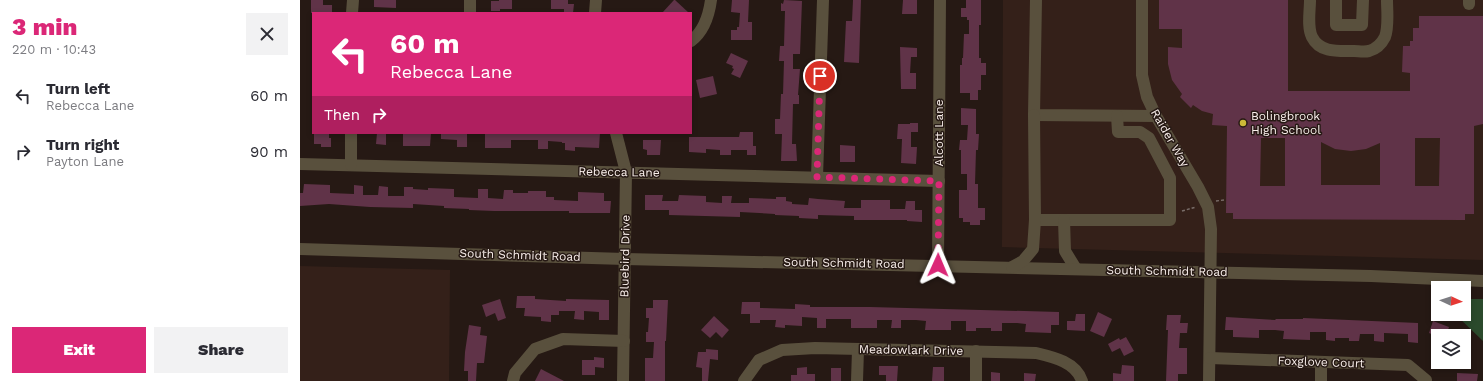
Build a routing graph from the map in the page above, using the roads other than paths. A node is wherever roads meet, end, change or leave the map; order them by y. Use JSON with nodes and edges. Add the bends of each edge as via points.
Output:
{"nodes":[{"id":1,"x":352,"y":0,"type":"edge"},
{"id":2,"x":470,"y":0,"type":"edge"},
{"id":3,"x":596,"y":0,"type":"edge"},
{"id":4,"x":711,"y":0,"type":"edge"},
{"id":5,"x":823,"y":0,"type":"edge"},
{"id":6,"x":940,"y":0,"type":"edge"},
{"id":7,"x":1036,"y":0,"type":"edge"},
{"id":8,"x":1142,"y":0,"type":"edge"},
{"id":9,"x":1310,"y":0,"type":"edge"},
{"id":10,"x":1336,"y":0,"type":"edge"},
{"id":11,"x":1363,"y":0,"type":"edge"},
{"id":12,"x":1387,"y":0,"type":"edge"},
{"id":13,"x":352,"y":12,"type":"edge"},
{"id":14,"x":470,"y":12,"type":"edge"},
{"id":15,"x":595,"y":12,"type":"edge"},
{"id":16,"x":692,"y":40,"type":"edge"},
{"id":17,"x":1034,"y":115,"type":"junction"},
{"id":18,"x":1117,"y":116,"type":"junction"},
{"id":19,"x":1156,"y":116,"type":"junction"},
{"id":20,"x":352,"y":134,"type":"edge"},
{"id":21,"x":616,"y":134,"type":"edge"},
{"id":22,"x":300,"y":164,"type":"edge"},
{"id":23,"x":351,"y":165,"type":"junction"},
{"id":24,"x":626,"y":172,"type":"junction"},
{"id":25,"x":817,"y":177,"type":"junction"},
{"id":26,"x":939,"y":181,"type":"junction"},
{"id":27,"x":1034,"y":220,"type":"junction"},
{"id":28,"x":1064,"y":220,"type":"junction"},
{"id":29,"x":300,"y":249,"type":"edge"},
{"id":30,"x":626,"y":259,"type":"junction"},
{"id":31,"x":938,"y":265,"type":"junction"},
{"id":32,"x":1012,"y":267,"type":"junction"},
{"id":33,"x":1076,"y":269,"type":"junction"},
{"id":34,"x":1210,"y":273,"type":"junction"},
{"id":35,"x":1483,"y":280,"type":"edge"},
{"id":36,"x":624,"y":341,"type":"junction"},
{"id":37,"x":858,"y":350,"type":"junction"},
{"id":38,"x":976,"y":351,"type":"junction"},
{"id":39,"x":1210,"y":358,"type":"junction"},
{"id":40,"x":1321,"y":362,"type":"junction"},
{"id":41,"x":1426,"y":380,"type":"edge"},
{"id":42,"x":513,"y":381,"type":"edge"},
{"id":43,"x":623,"y":381,"type":"edge"},
{"id":44,"x":744,"y":381,"type":"edge"},
{"id":45,"x":857,"y":381,"type":"edge"},
{"id":46,"x":976,"y":381,"type":"edge"},
{"id":47,"x":1082,"y":381,"type":"edge"},
{"id":48,"x":1209,"y":381,"type":"edge"},
{"id":49,"x":1321,"y":381,"type":"edge"}],
"edges":[{"from":1,"to":13,"type":"street"},
{"from":2,"to":14,"type":"street"},
{"from":3,"to":15,"type":"street"},
{"from":4,"to":16,"type":"street","via":[[702,28]]},
{"from":5,"to":25,"type":"street"},
{"from":6,"to":26,"type":"street","name":"Alcott Lane"},
{"from":7,"to":17,"type":"street"},
{"from":8,"to":19,"type":"street","name":"Raider Way","via":[[1142,75],[1147,97]]},
{"from":9,"to":12,"type":"street","via":[[1310,28],[1317,43],[1331,51],[1368,52],[1384,38]]},
{"from":10,"to":11,"type":"street","via":[[1336,25],[1362,25]]},
{"from":17,"to":18,"type":"street"},
{"from":17,"to":27,"type":"street"},
{"from":18,"to":19,"type":"street"},
{"from":18,"to":28,"type":"street","via":[[1118,132],[1140,132],[1149,138],[1170,178],[1170,220]]},
{"from":19,"to":34,"type":"street","name":"Raider Way","via":[[1208,207],[1211,229]]},
{"from":20,"to":23,"type":"street"},
{"from":21,"to":24,"type":"street","name":"Bluebird Drive"},
{"from":22,"to":23,"type":"street","name":"Rebecca Lane"},
{"from":23,"to":24,"type":"street","name":"Rebecca Lane"},
{"from":24,"to":25,"type":"street","name":"Rebecca Lane"},
{"from":24,"to":30,"type":"street","name":"Bluebird Drive"},
{"from":25,"to":26,"type":"street","name":"Rebecca Lane"},
{"from":26,"to":31,"type":"street","name":"Alcott Lane"},
{"from":27,"to":28,"type":"street"},
{"from":27,"to":32,"type":"street","via":[[1033,249]]},
{"from":28,"to":33,"type":"street","via":[[1065,251]]},
{"from":29,"to":30,"type":"street","name":"South Schmidt Road"},
{"from":30,"to":31,"type":"street","name":"South Schmidt Road"},
{"from":30,"to":36,"type":"street","name":"Bluebird Drive"},
{"from":31,"to":32,"type":"street","name":"South Schmidt Road"},
{"from":32,"to":33,"type":"street","name":"South Schmidt Road"},
{"from":33,"to":34,"type":"street","name":"South Schmidt Road"},
{"from":34,"to":35,"type":"street","name":"South Schmidt Road"},
{"from":34,"to":39,"type":"street","name":"Raider Way"},
{"from":36,"to":42,"type":"street","via":[[563,339],[535,349],[515,373]]},
{"from":36,"to":43,"type":"street","name":"Bluebird Drive"},
{"from":37,"to":38,"type":"street","name":"Meadowlark Drive"},
{"from":37,"to":44,"type":"street","name":"Meadowlark Drive","via":[[782,350],[759,360]]},
{"from":37,"to":45,"type":"street"},
{"from":38,"to":46,"type":"street"},
{"from":38,"to":47,"type":"street","name":"Meadowlark Drive","via":[[1036,353],[1050,356],[1068,364]]},
{"from":39,"to":40,"type":"street","name":"Foxglove Court"},
{"from":39,"to":48,"type":"street","name":"Raider Way"},
{"from":40,"to":41,"type":"street","name":"Foxglove Court","via":[[1408,365]]},
{"from":40,"to":49,"type":"street"}]}
